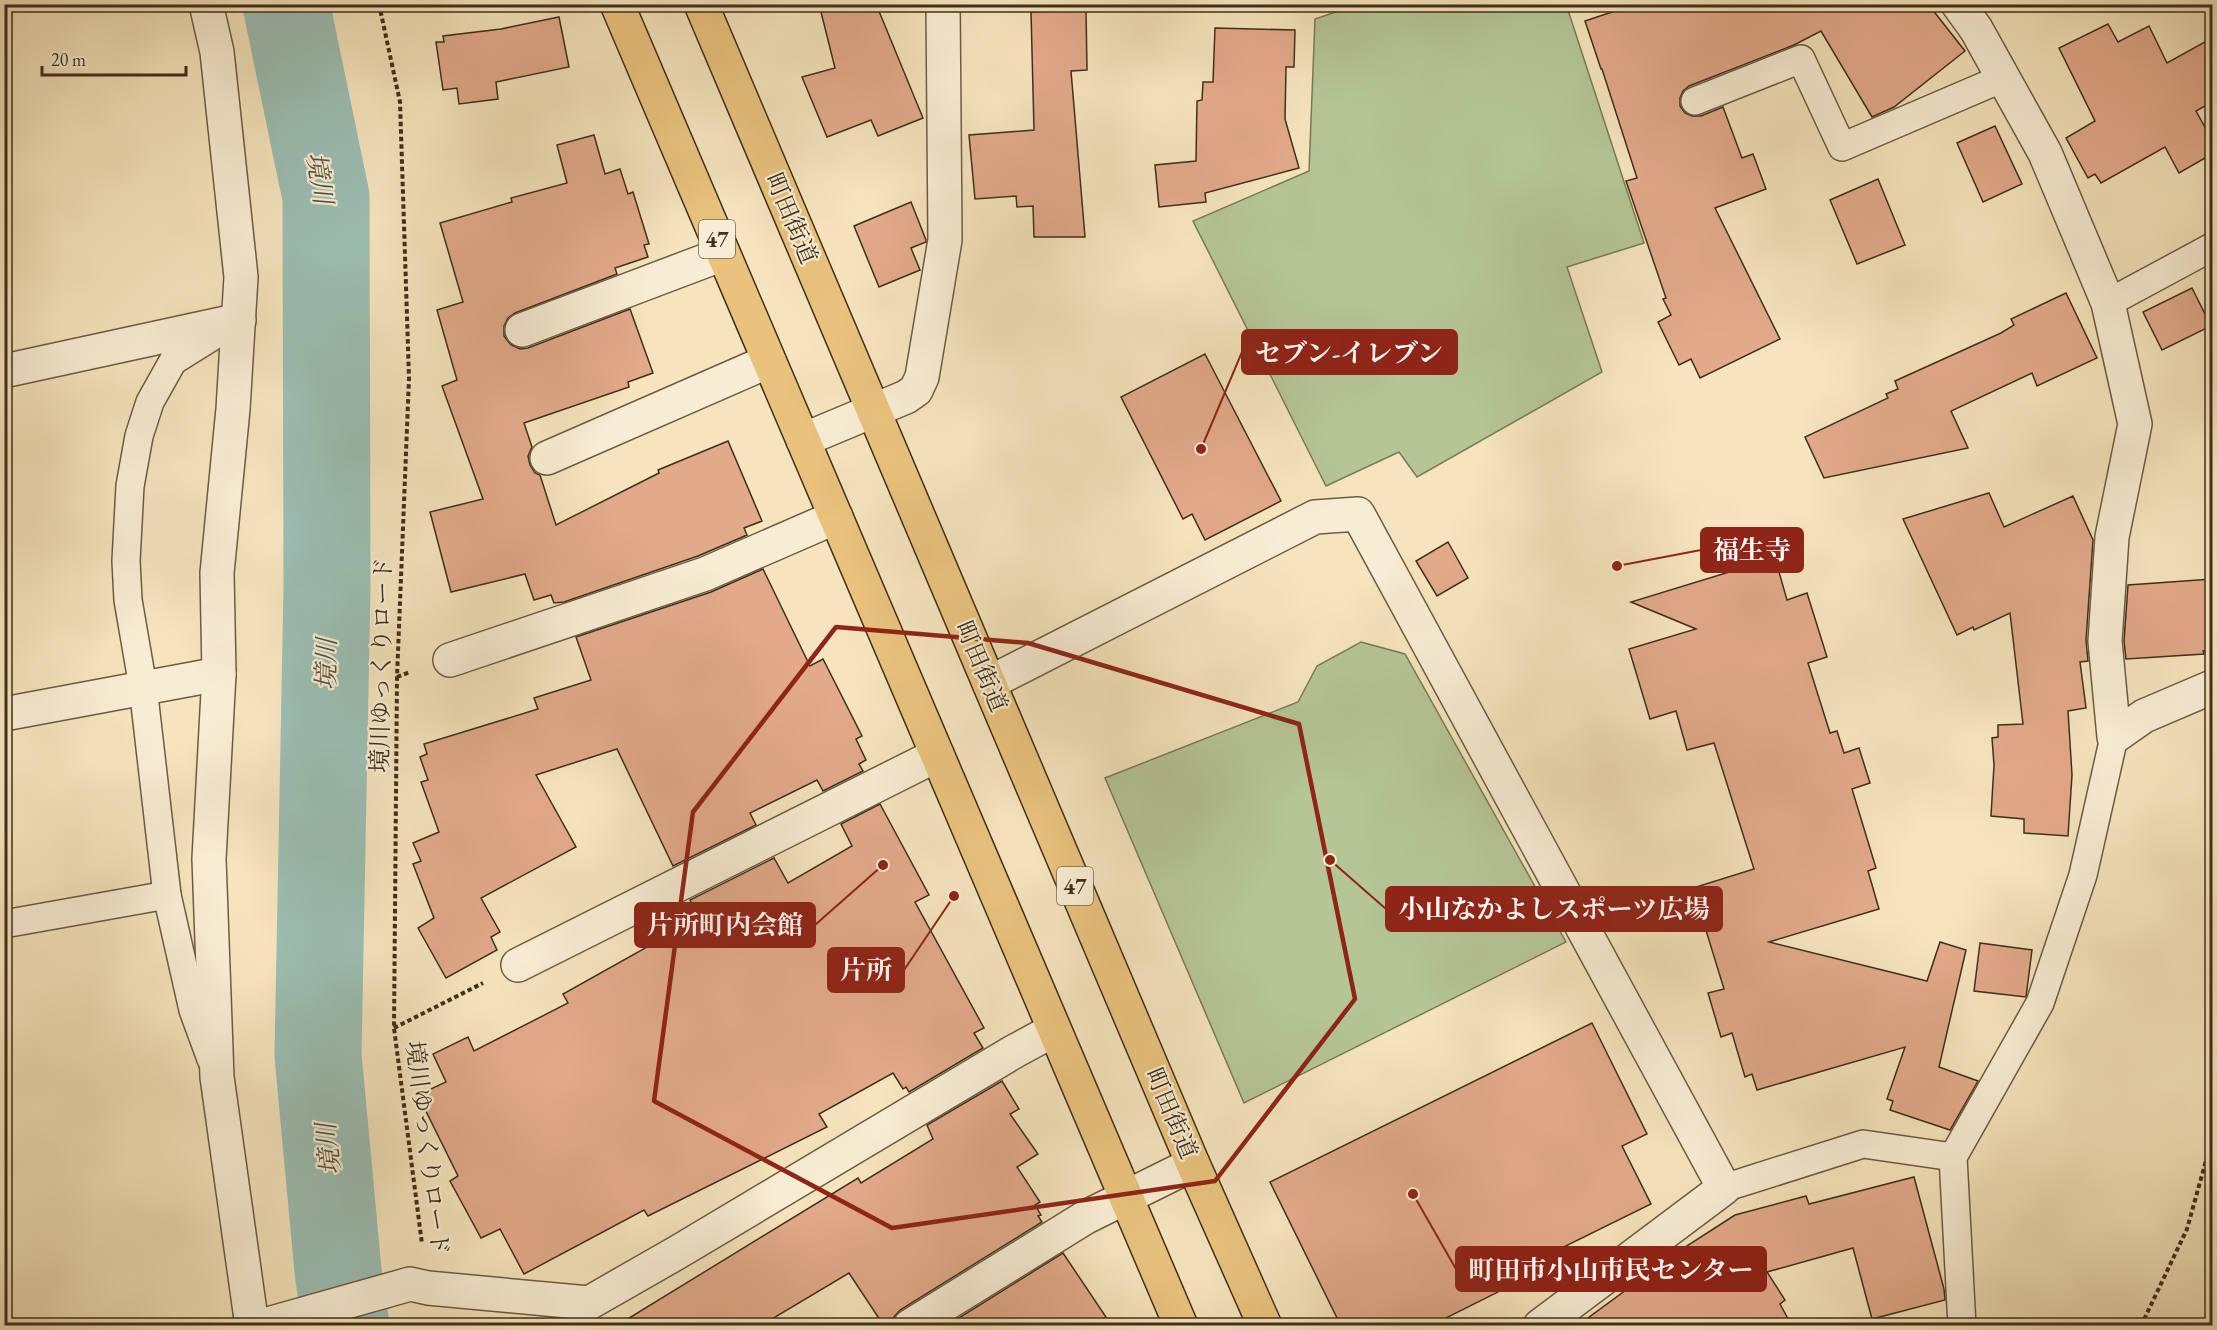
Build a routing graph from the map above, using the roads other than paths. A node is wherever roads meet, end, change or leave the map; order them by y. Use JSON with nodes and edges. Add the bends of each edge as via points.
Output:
{"nodes":[{"id":1,"x":206,"y":4,"type":"edge"},
{"id":2,"x":617,"y":4,"type":"edge"},
{"id":3,"x":701,"y":4,"type":"edge"},
{"id":4,"x":943,"y":4,"type":"edge"},
{"id":5,"x":1958,"y":4,"type":"edge"},
{"id":6,"x":2003,"y":78,"type":"junction"},
{"id":7,"x":1695,"y":102,"type":"dead end"},
{"id":8,"x":2212,"y":247,"type":"edge"},
{"id":9,"x":723,"y":254,"type":"junction"},
{"id":10,"x":2108,"y":303,"type":"junction"},
{"id":11,"x":239,"y":320,"type":"junction"},
{"id":12,"x":522,"y":330,"type":"dead end"},
{"id":13,"x":770,"y":361,"type":"junction"},
{"id":14,"x":4,"y":371,"type":"edge"},
{"id":15,"x":874,"y":410,"type":"junction"},
{"id":16,"x":803,"y":440,"type":"junction"},
{"id":17,"x":547,"y":458,"type":"dead end"},
{"id":18,"x":836,"y":517,"type":"junction"},
{"id":19,"x":450,"y":660,"type":"dead end"},
{"id":20,"x":219,"y":674,"type":"junction"},
{"id":21,"x":989,"y":683,"type":"junction"},
{"id":22,"x":143,"y":687,"type":"junction"},
{"id":23,"x":2212,"y":687,"type":"edge"},
{"id":24,"x":4,"y":714,"type":"edge"},
{"id":25,"x":2114,"y":737,"type":"junction"},
{"id":26,"x":937,"y":755,"type":"junction"},
{"id":27,"x":167,"y":895,"type":"junction"},
{"id":28,"x":4,"y":924,"type":"edge"},
{"id":29,"x":518,"y":965,"type":"road end"},
{"id":30,"x":1054,"y":1030,"type":"junction"},
{"id":31,"x":217,"y":1077,"type":"junction"},
{"id":32,"x":1953,"y":1157,"type":"junction"},
{"id":33,"x":1193,"y":1164,"type":"junction"},
{"id":34,"x":1724,"y":1188,"type":"junction"},
{"id":35,"x":1124,"y":1196,"type":"junction"},
{"id":36,"x":264,"y":1324,"type":"edge"},
{"id":37,"x":910,"y":1326,"type":"edge"},
{"id":38,"x":1181,"y":1326,"type":"edge"},
{"id":39,"x":1265,"y":1326,"type":"edge"},
{"id":40,"x":1540,"y":1326,"type":"edge"},
{"id":41,"x":1962,"y":1326,"type":"edge"}],
"edges":[{"from":1,"to":11,"type":"street","via":[[217,52],[242,277]]},
{"from":2,"to":9,"type":"main road","number":"47"},
{"from":3,"to":15,"type":"main road","name":"町田街道","number":"47"},
{"from":4,"to":15,"type":"street","via":[[945,240],[922,377],[914,392]]},
{"from":5,"to":6,"type":"street"},
{"from":6,"to":7,"type":"lane","via":[[1842,147],[1801,59]]},
{"from":6,"to":10,"type":"street","via":[[2045,153]]},
{"from":8,"to":10,"type":"lane"},
{"from":9,"to":12,"type":"street"},
{"from":9,"to":13,"type":"main road","number":"47"},
{"from":10,"to":25,"type":"street","via":[[2134,424],[2112,537],[2105,641]]},
{"from":11,"to":14,"type":"street"},
{"from":11,"to":20,"type":"street","via":[[217,573]]},
{"from":11,"to":22,"type":"lane","via":[[173,361],[150,402],[139,436],[130,486],[126,561],[128,600]]},
{"from":13,"to":16,"type":"main road","number":"47"},
{"from":13,"to":17,"type":"street"},
{"from":15,"to":16,"type":"street"},
{"from":15,"to":21,"type":"main road","name":"町田街道","number":"47"},
{"from":16,"to":18,"type":"main road","number":"47"},
{"from":18,"to":19,"type":"street","via":[[705,574]]},
{"from":18,"to":26,"type":"main road","number":"47"},
{"from":20,"to":22,"type":"street"},
{"from":20,"to":31,"type":"street","via":[[209,859]]},
{"from":21,"to":33,"type":"main road","name":"町田街道","number":"47"},
{"from":21,"to":34,"type":"street","via":[[1315,517],[1358,514]]},
{"from":22,"to":24,"type":"street"},
{"from":22,"to":27,"type":"lane"},
{"from":23,"to":25,"type":"street","via":[[2144,716]]},
{"from":25,"to":32,"type":"lane","via":[[2083,875],[2040,1003]]},
{"from":26,"to":29,"type":"street"},
{"from":26,"to":30,"type":"main road","number":"47"},
{"from":27,"to":28,"type":"lane"},
{"from":27,"to":31,"type":"lane","via":[[193,1010]]},
{"from":30,"to":35,"type":"main road","number":"47"},
{"from":30,"to":36,"type":"street","via":[[589,1303],[419,1286]]},
{"from":31,"to":36,"type":"street"},
{"from":32,"to":34,"type":"lane","via":[[1863,1144]]},
{"from":32,"to":41,"type":"lane"},
{"from":33,"to":35,"type":"street"},
{"from":33,"to":39,"type":"main road","name":"町田街道","number":"47"},
{"from":34,"to":40,"type":"street"},
{"from":35,"to":37,"type":"street"},
{"from":35,"to":38,"type":"main road","number":"47"}]}
